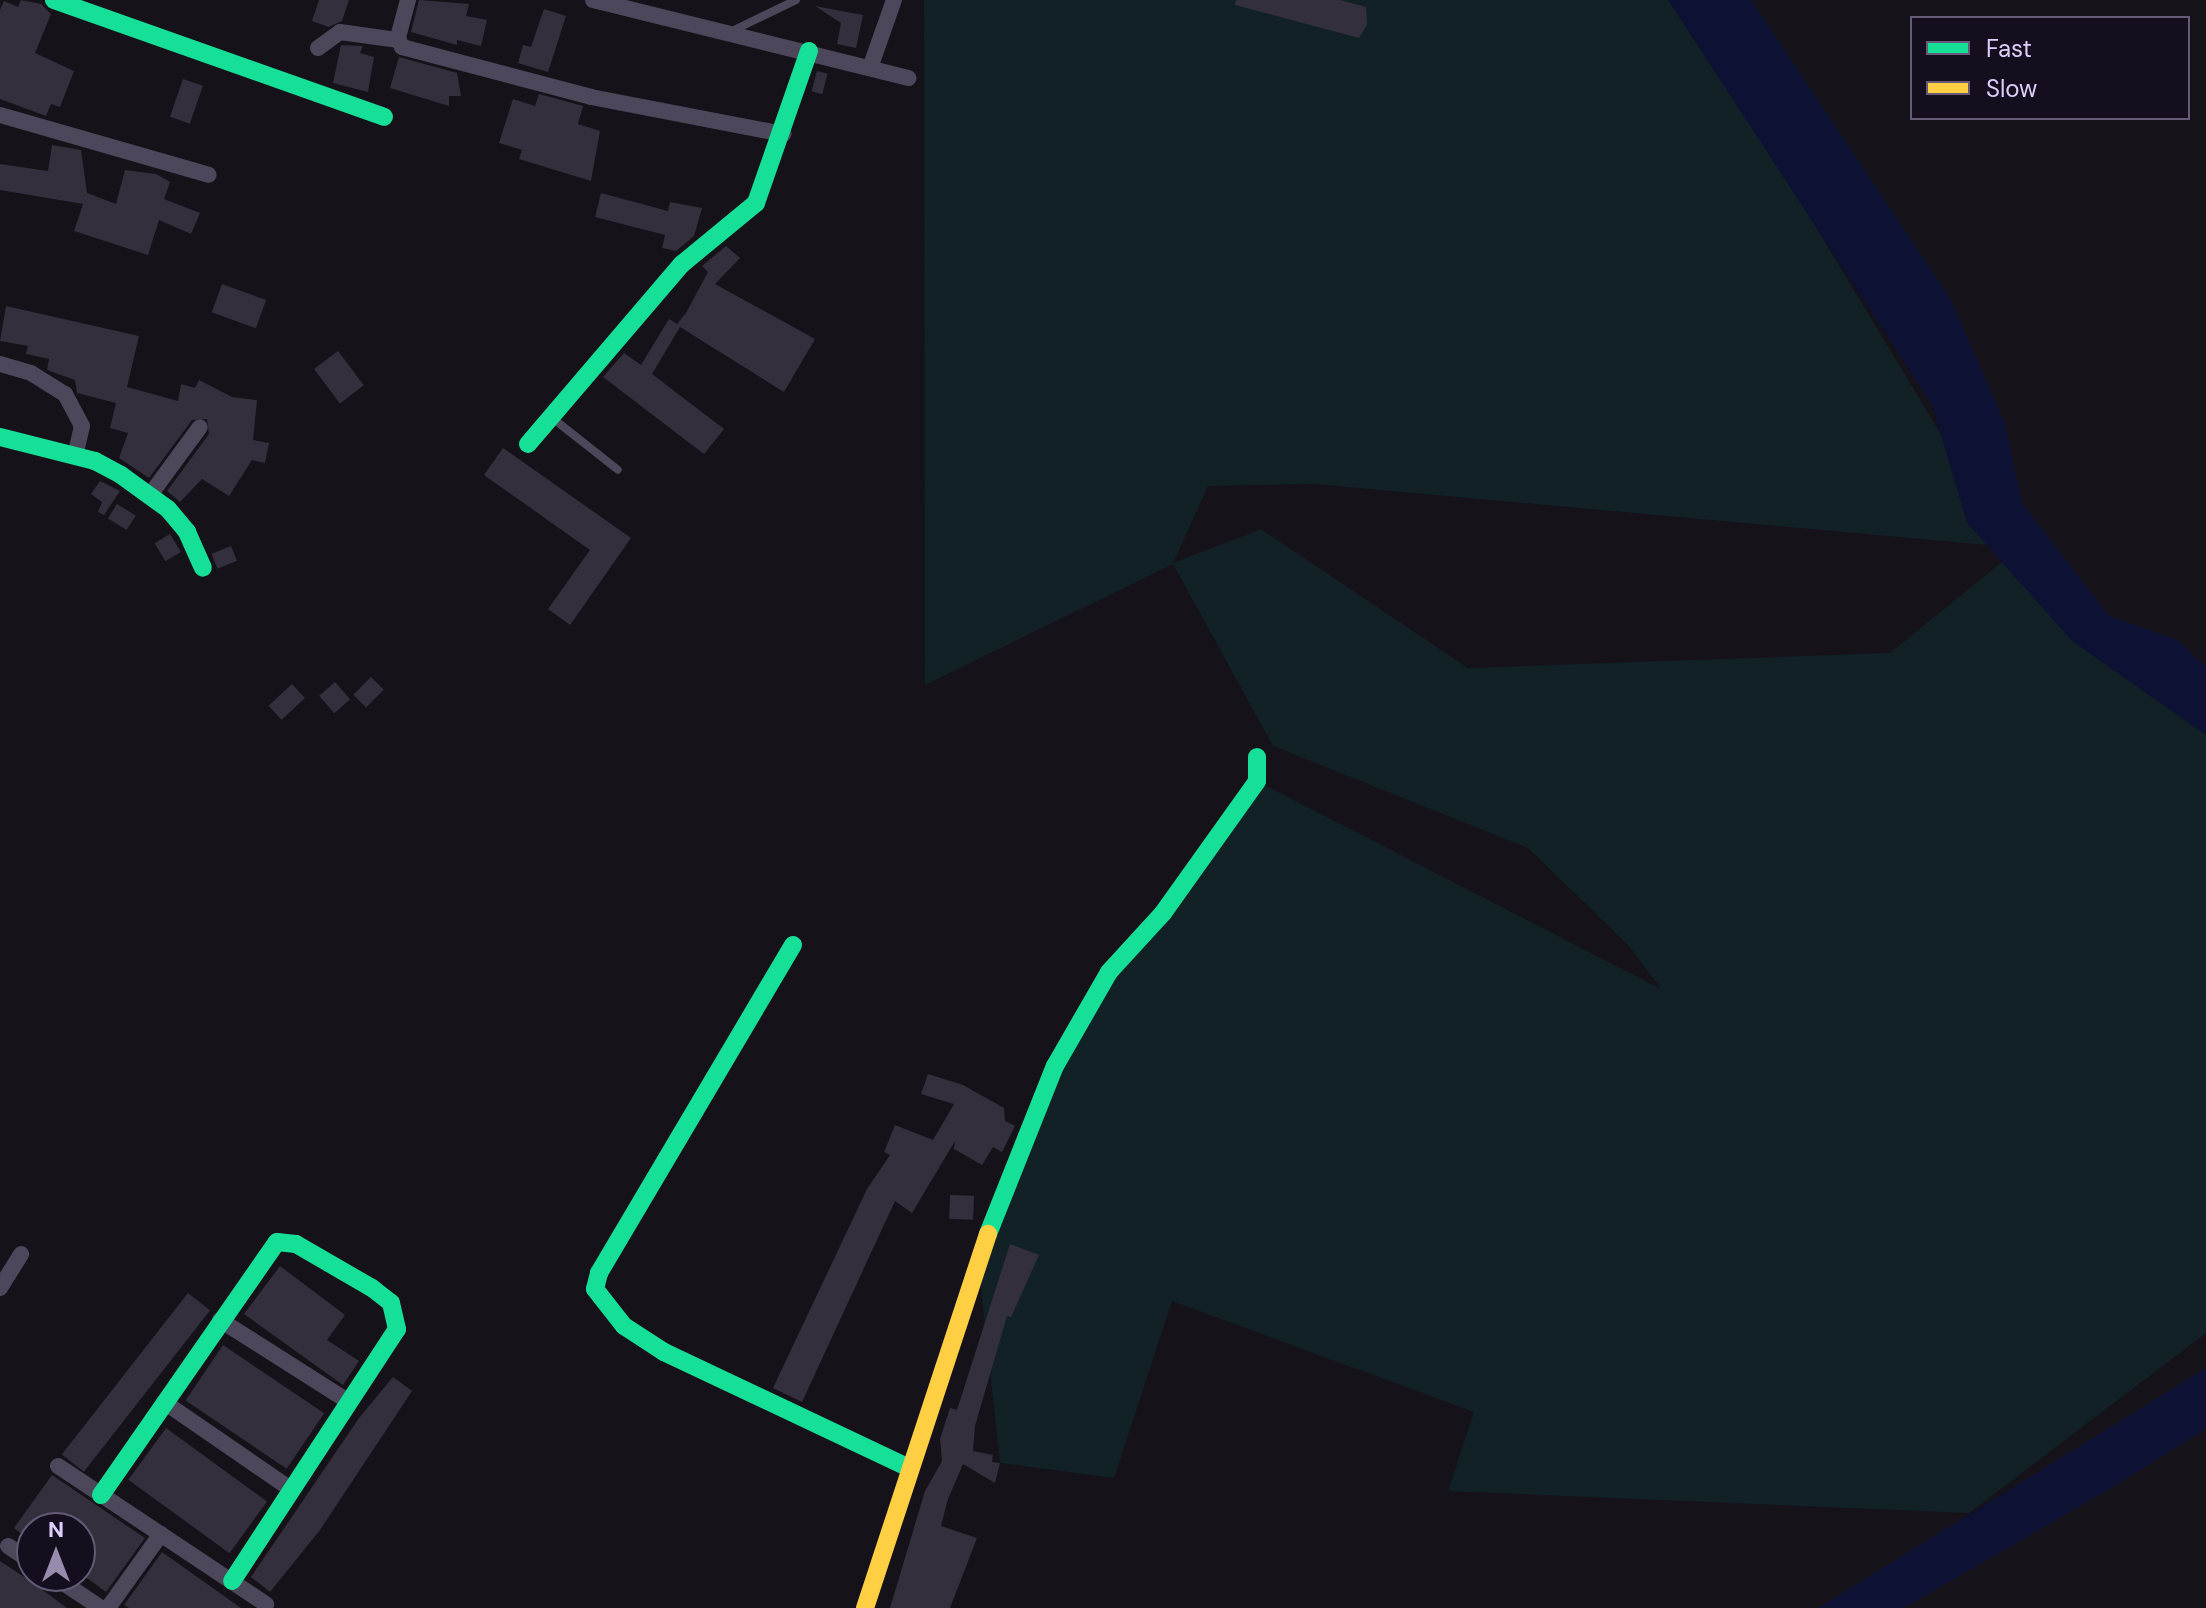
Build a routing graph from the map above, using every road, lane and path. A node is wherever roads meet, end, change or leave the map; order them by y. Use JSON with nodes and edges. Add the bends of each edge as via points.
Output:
{"nodes":[{"id":1,"x":54,"y":0,"type":"edge"},
{"id":2,"x":408,"y":0,"type":"edge"},
{"id":3,"x":593,"y":0,"type":"edge"},
{"id":4,"x":796,"y":0,"type":"edge"},
{"id":5,"x":894,"y":0,"type":"edge"},
{"id":6,"x":732,"y":31,"type":"junction"},
{"id":7,"x":398,"y":40,"type":"junction"},
{"id":8,"x":318,"y":48,"type":"dead end"},
{"id":9,"x":809,"y":51,"type":"junction"},
{"id":10,"x":870,"y":68,"type":"junction"},
{"id":11,"x":909,"y":78,"type":"dead end"},
{"id":12,"x":0,"y":115,"type":"edge"},
{"id":13,"x":384,"y":117,"type":"dead end"},
{"id":14,"x":783,"y":134,"type":"junction"},
{"id":15,"x":209,"y":175,"type":"dead end"},
{"id":16,"x":0,"y":364,"type":"edge"},
{"id":17,"x":551,"y":417,"type":"junction"},
{"id":18,"x":200,"y":427,"type":"dead end"},
{"id":19,"x":0,"y":437,"type":"edge"},
{"id":20,"x":528,"y":444,"type":"dead end"},
{"id":21,"x":75,"y":456,"type":"junction"},
{"id":22,"x":618,"y":470,"type":"dead end"},
{"id":23,"x":150,"y":495,"type":"junction"},
{"id":24,"x":203,"y":568,"type":"dead end"},
{"id":25,"x":1257,"y":757,"type":"dead end"},
{"id":26,"x":793,"y":945,"type":"dead end"},
{"id":27,"x":21,"y":1254,"type":"dead end"},
{"id":28,"x":0,"y":1288,"type":"edge"},
{"id":29,"x":220,"y":1320,"type":"junction"},
{"id":30,"x":164,"y":1402,"type":"junction"},
{"id":31,"x":349,"y":1402,"type":"junction"},
{"id":32,"x":58,"y":1466,"type":"dead end"},
{"id":33,"x":909,"y":1468,"type":"junction"},
{"id":34,"x":292,"y":1490,"type":"junction"},
{"id":35,"x":101,"y":1495,"type":"junction"},
{"id":36,"x":161,"y":1534,"type":"junction"},
{"id":37,"x":8,"y":1546,"type":"dead end"},
{"id":38,"x":16,"y":1551,"type":"edge"},
{"id":39,"x":232,"y":1581,"type":"junction"},
{"id":40,"x":77,"y":1592,"type":"edge"},
{"id":41,"x":266,"y":1604,"type":"dead end"},
{"id":42,"x":101,"y":1608,"type":"edge"},
{"id":43,"x":108,"y":1608,"type":"edge"},
{"id":44,"x":865,"y":1608,"type":"edge"}],
"edges":[{"from":1,"to":13,"type":"street"},
{"from":2,"to":7,"type":"street"},
{"from":3,"to":6,"type":"street"},
{"from":4,"to":6,"type":"lane"},
{"from":5,"to":10,"type":"street"},
{"from":6,"to":9,"type":"street"},
{"from":7,"to":8,"type":"street","via":[[340,32]]},
{"from":7,"to":14,"type":"street","via":[[406,48],[591,97]]},
{"from":9,"to":10,"type":"street"},
{"from":9,"to":14,"type":"street"},
{"from":10,"to":11,"type":"street"},
{"from":12,"to":15,"type":"street"},
{"from":14,"to":17,"type":"street","via":[[756,203],[682,264]]},
{"from":16,"to":21,"type":"street","via":[[31,373],[65,394],[82,426]]},
{"from":17,"to":20,"type":"street"},
{"from":17,"to":22,"type":"lane"},
{"from":18,"to":23,"type":"street"},
{"from":19,"to":21,"type":"street"},
{"from":21,"to":23,"type":"street","via":[[95,461]]},
{"from":23,"to":24,"type":"street","via":[[187,532]]},
{"from":25,"to":33,"type":"street","via":[[1257,781],[1163,913],[1109,972],[1071,1032],[1002,1192]]},
{"from":26,"to":33,"type":"street","via":[[599,1273],[595,1289],[624,1326],[664,1352]]},
{"from":27,"to":28,"type":"street"},
{"from":29,"to":30,"type":"street"},
{"from":29,"to":31,"type":"street"},
{"from":29,"to":31,"type":"street","via":[[277,1242],[296,1244],[372,1288],[391,1303],[397,1329]]},
{"from":30,"to":34,"type":"street"},
{"from":30,"to":35,"type":"street"},
{"from":31,"to":34,"type":"street"},
{"from":32,"to":35,"type":"street"},
{"from":33,"to":44,"type":"street"},
{"from":34,"to":39,"type":"street"},
{"from":35,"to":36,"type":"street"},
{"from":36,"to":39,"type":"street"},
{"from":36,"to":43,"type":"street"},
{"from":37,"to":38,"type":"street"},
{"from":39,"to":41,"type":"street"},
{"from":40,"to":42,"type":"street"}]}
